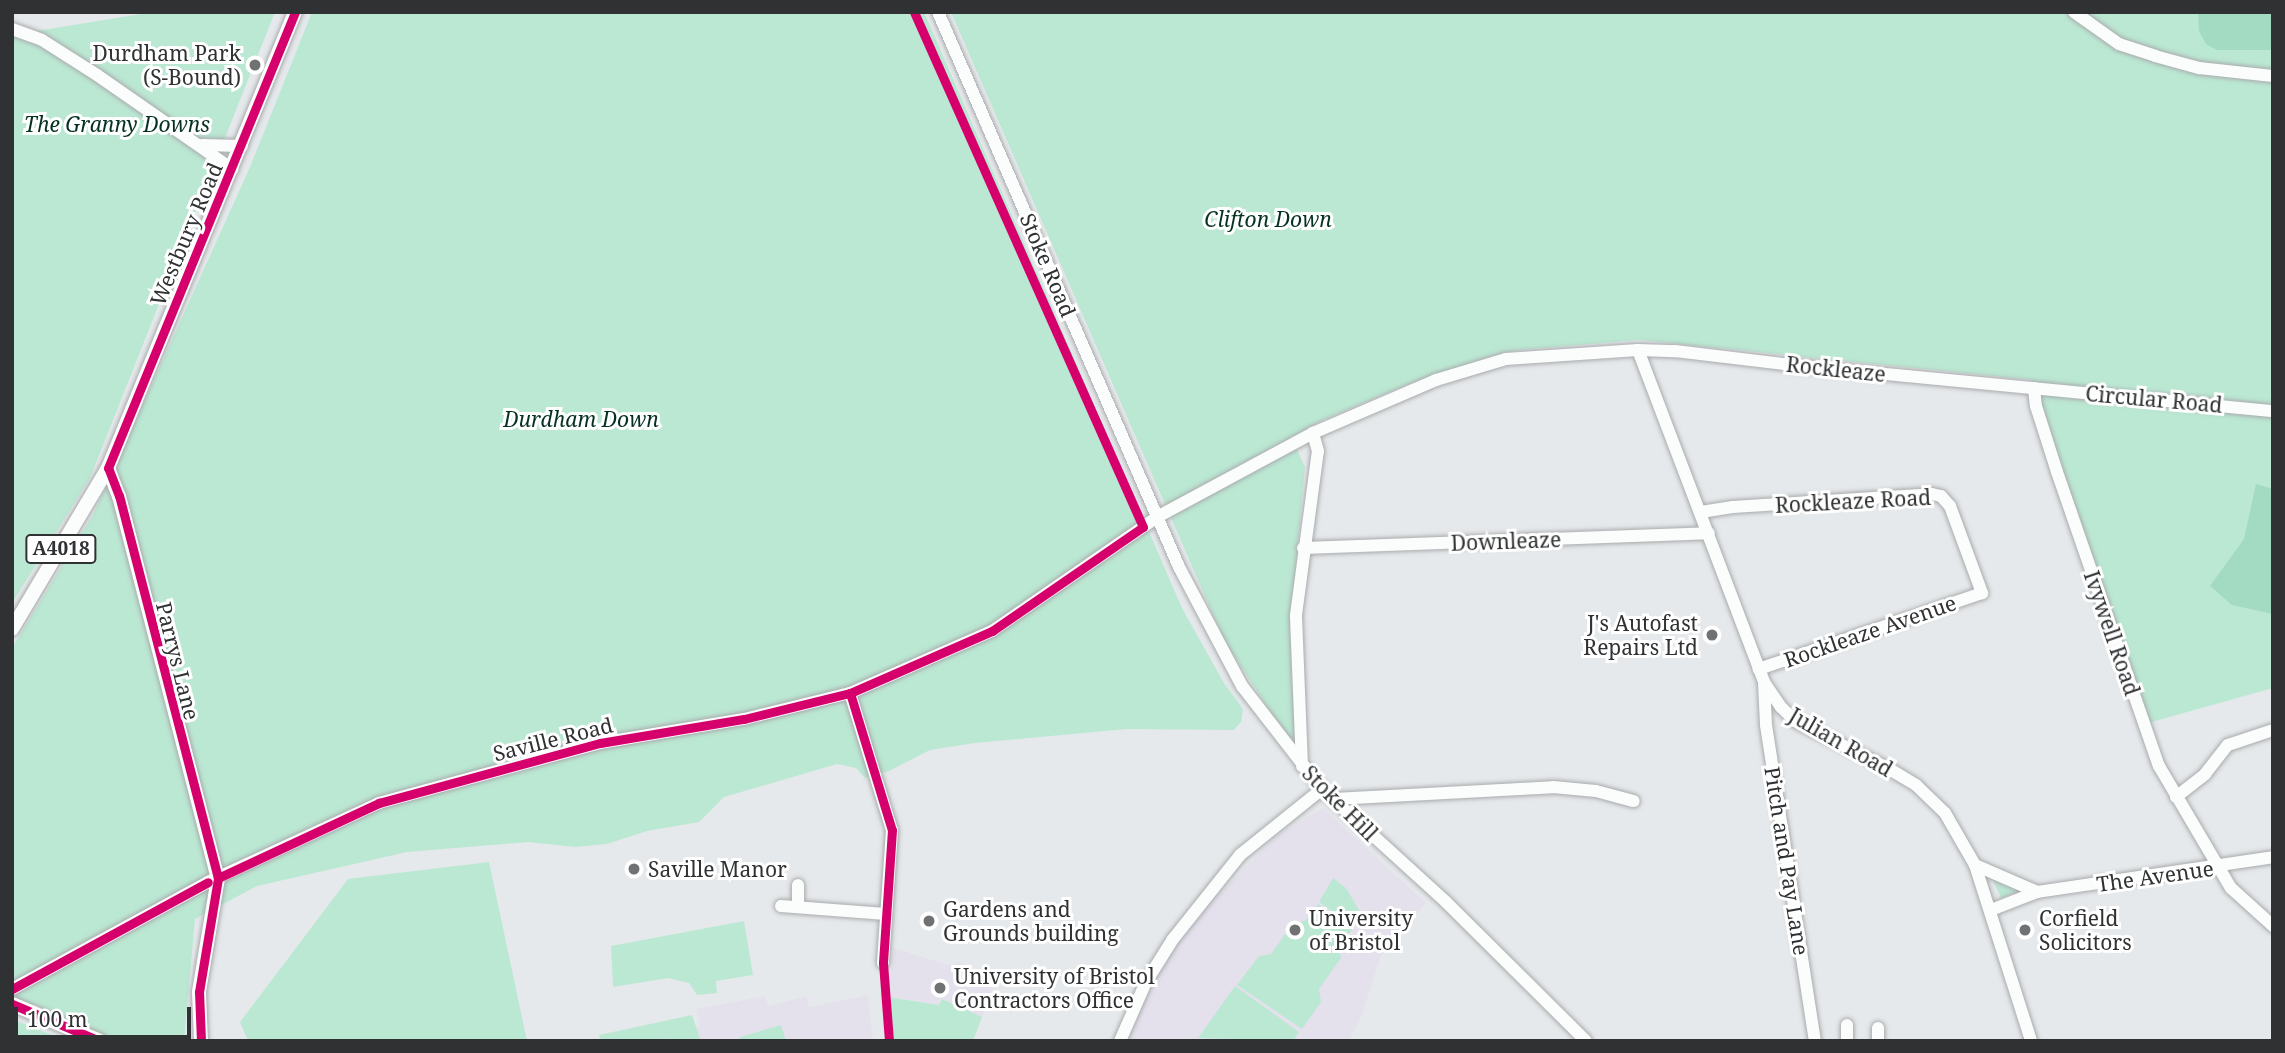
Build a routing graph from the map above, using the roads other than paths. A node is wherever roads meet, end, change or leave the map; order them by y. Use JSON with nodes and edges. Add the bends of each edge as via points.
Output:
{"nodes":[{"id":1,"x":295,"y":12,"type":"edge"},
{"id":2,"x":938,"y":12,"type":"edge"},
{"id":3,"x":2074,"y":12,"type":"edge"},
{"id":4,"x":12,"y":29,"type":"edge"},
{"id":5,"x":2273,"y":76,"type":"edge"},
{"id":6,"x":202,"y":145,"type":"junction"},
{"id":7,"x":242,"y":146,"type":"junction"},
{"id":8,"x":232,"y":169,"type":"junction"},
{"id":9,"x":1638,"y":349,"type":"junction"},
{"id":10,"x":2035,"y":388,"type":"junction"},
{"id":11,"x":2273,"y":411,"type":"edge"},
{"id":12,"x":1313,"y":433,"type":"junction"},
{"id":13,"x":108,"y":468,"type":"junction"},
{"id":14,"x":99,"y":487,"type":"junction"},
{"id":15,"x":119,"y":496,"type":"junction"},
{"id":16,"x":1701,"y":512,"type":"junction"},
{"id":17,"x":1157,"y":517,"type":"junction"},
{"id":18,"x":1709,"y":533,"type":"junction"},
{"id":19,"x":1303,"y":548,"type":"junction"},
{"id":20,"x":1982,"y":593,"type":"joint"},
{"id":21,"x":12,"y":629,"type":"edge"},
{"id":22,"x":1762,"y":675,"type":"junction"},
{"id":23,"x":850,"y":693,"type":"junction"},
{"id":24,"x":2273,"y":730,"type":"edge"},
{"id":25,"x":1303,"y":767,"type":"junction"},
{"id":26,"x":1322,"y":789,"type":"junction"},
{"id":27,"x":2176,"y":797,"type":"junction"},
{"id":28,"x":1334,"y":799,"type":"junction"},
{"id":29,"x":1634,"y":801,"type":"dead end"},
{"id":30,"x":2273,"y":857,"type":"edge"},
{"id":31,"x":1975,"y":865,"type":"junction"},
{"id":32,"x":2218,"y":867,"type":"junction"},
{"id":33,"x":213,"y":880,"type":"junction"},
{"id":34,"x":798,"y":885,"type":"dead end"},
{"id":35,"x":2037,"y":892,"type":"junction"},
{"id":36,"x":781,"y":906,"type":"dead end"},
{"id":37,"x":798,"y":907,"type":"junction"},
{"id":38,"x":1991,"y":910,"type":"junction"},
{"id":39,"x":886,"y":914,"type":"junction"},
{"id":40,"x":2273,"y":926,"type":"edge"},
{"id":41,"x":883,"y":963,"type":"dead end"},
{"id":42,"x":12,"y":989,"type":"edge"},
{"id":43,"x":12,"y":1004,"type":"edge"},
{"id":44,"x":1847,"y":1025,"type":"dead end"},
{"id":45,"x":100,"y":1041,"type":"edge"},
{"id":46,"x":201,"y":1041,"type":"edge"},
{"id":47,"x":1120,"y":1041,"type":"edge"},
{"id":48,"x":1586,"y":1041,"type":"edge"},
{"id":49,"x":1815,"y":1041,"type":"edge"},
{"id":50,"x":1847,"y":1041,"type":"edge"},
{"id":51,"x":2031,"y":1041,"type":"edge"}],
"edges":[{"from":1,"to":7,"type":"main road","name":"Westbury Road","number":"A4018"},
{"from":2,"to":17,"type":"street","name":"Stoke Road"},
{"from":3,"to":5,"type":"street","via":[[2119,44],[2155,56],[2199,68]]},
{"from":4,"to":6,"type":"street","via":[[42,40]]},
{"from":6,"to":7,"type":"street"},
{"from":6,"to":8,"type":"street"},
{"from":7,"to":8,"type":"main road","name":"Westbury Road","number":"A4018"},
{"from":8,"to":13,"type":"main road","name":"Westbury Road","number":"A4018"},
{"from":9,"to":10,"type":"street","name":"Rockleaze"},
{"from":9,"to":12,"type":"street","via":[[1504,360],[1426,383]]},
{"from":9,"to":16,"type":"street","name":"Julian Road"},
{"from":10,"to":11,"type":"street","name":"Circular Road"},
{"from":10,"to":27,"type":"street","name":"Ivywell Road","via":[[2040,419],[2126,677],[2159,766]]},
{"from":12,"to":17,"type":"street"},
{"from":12,"to":19,"type":"street","via":[[1318,451]]},
{"from":13,"to":14,"type":"main road","name":"Westbury Road","number":"A4018"},
{"from":13,"to":15,"type":"main road","name":"Parrys Lane"},
{"from":14,"to":15,"type":"main road"},
{"from":14,"to":21,"type":"main road","name":"Westbury Road","number":"A4018"},
{"from":15,"to":33,"type":"main road","name":"Parrys Lane","via":[[214,863]]},
{"from":16,"to":18,"type":"street","name":"Julian Road"},
{"from":16,"to":20,"type":"street","name":"Rockleaze Road","via":[[1941,496],[1950,506]]},
{"from":17,"to":23,"type":"street","name":"Saville Road","via":[[992,632]]},
{"from":17,"to":25,"type":"street","name":"Stoke Hill","via":[[1195,602],[1242,686]]},
{"from":18,"to":19,"type":"street","name":"Downleaze"},
{"from":18,"to":22,"type":"street","name":"Julian Road"},
{"from":19,"to":25,"type":"street","via":[[1296,615]]},
{"from":20,"to":22,"type":"street","name":"Rockleaze Avenue"},
{"from":22,"to":31,"type":"street","name":"Julian Road","via":[[1795,721],[1891,770],[1933,799],[1963,839]]},
{"from":22,"to":49,"type":"street","name":"Pitch and Pay Lane"},
{"from":23,"to":33,"type":"street","name":"Saville Road","via":[[744,719],[600,743],[379,803]]},
{"from":23,"to":39,"type":"street","via":[[892,830]]},
{"from":24,"to":27,"type":"street","via":[[2228,746],[2205,774]]},
{"from":25,"to":26,"type":"street","name":"Stoke Hill"},
{"from":26,"to":28,"type":"street","name":"Stoke Hill"},
{"from":26,"to":47,"type":"street","via":[[1240,855],[1173,939],[1146,982]]},
{"from":27,"to":32,"type":"street","name":"Ivywell Road"},
{"from":28,"to":29,"type":"street","via":[[1553,787]]},
{"from":28,"to":48,"type":"street","name":"Stoke Hill"},
{"from":30,"to":32,"type":"street","name":"The Avenue"},
{"from":31,"to":35,"type":"street"},
{"from":31,"to":38,"type":"street","name":"Julian Road"},
{"from":32,"to":35,"type":"street","name":"The Avenue"},
{"from":32,"to":40,"type":"street","name":"Ivywell Road","via":[[2231,888]]},
{"from":33,"to":42,"type":"street","name":"Saville Road"},
{"from":33,"to":46,"type":"main road","name":"Parrys Lane","via":[[199,992]]},
{"from":34,"to":37,"type":"street"},
{"from":35,"to":38,"type":"street","name":"The Avenue"},
{"from":36,"to":37,"type":"street"},
{"from":37,"to":39,"type":"street"},
{"from":38,"to":51,"type":"street","name":"Julian Road"},
{"from":39,"to":41,"type":"street"},
{"from":43,"to":45,"type":"main road"},
{"from":44,"to":50,"type":"street"}]}
